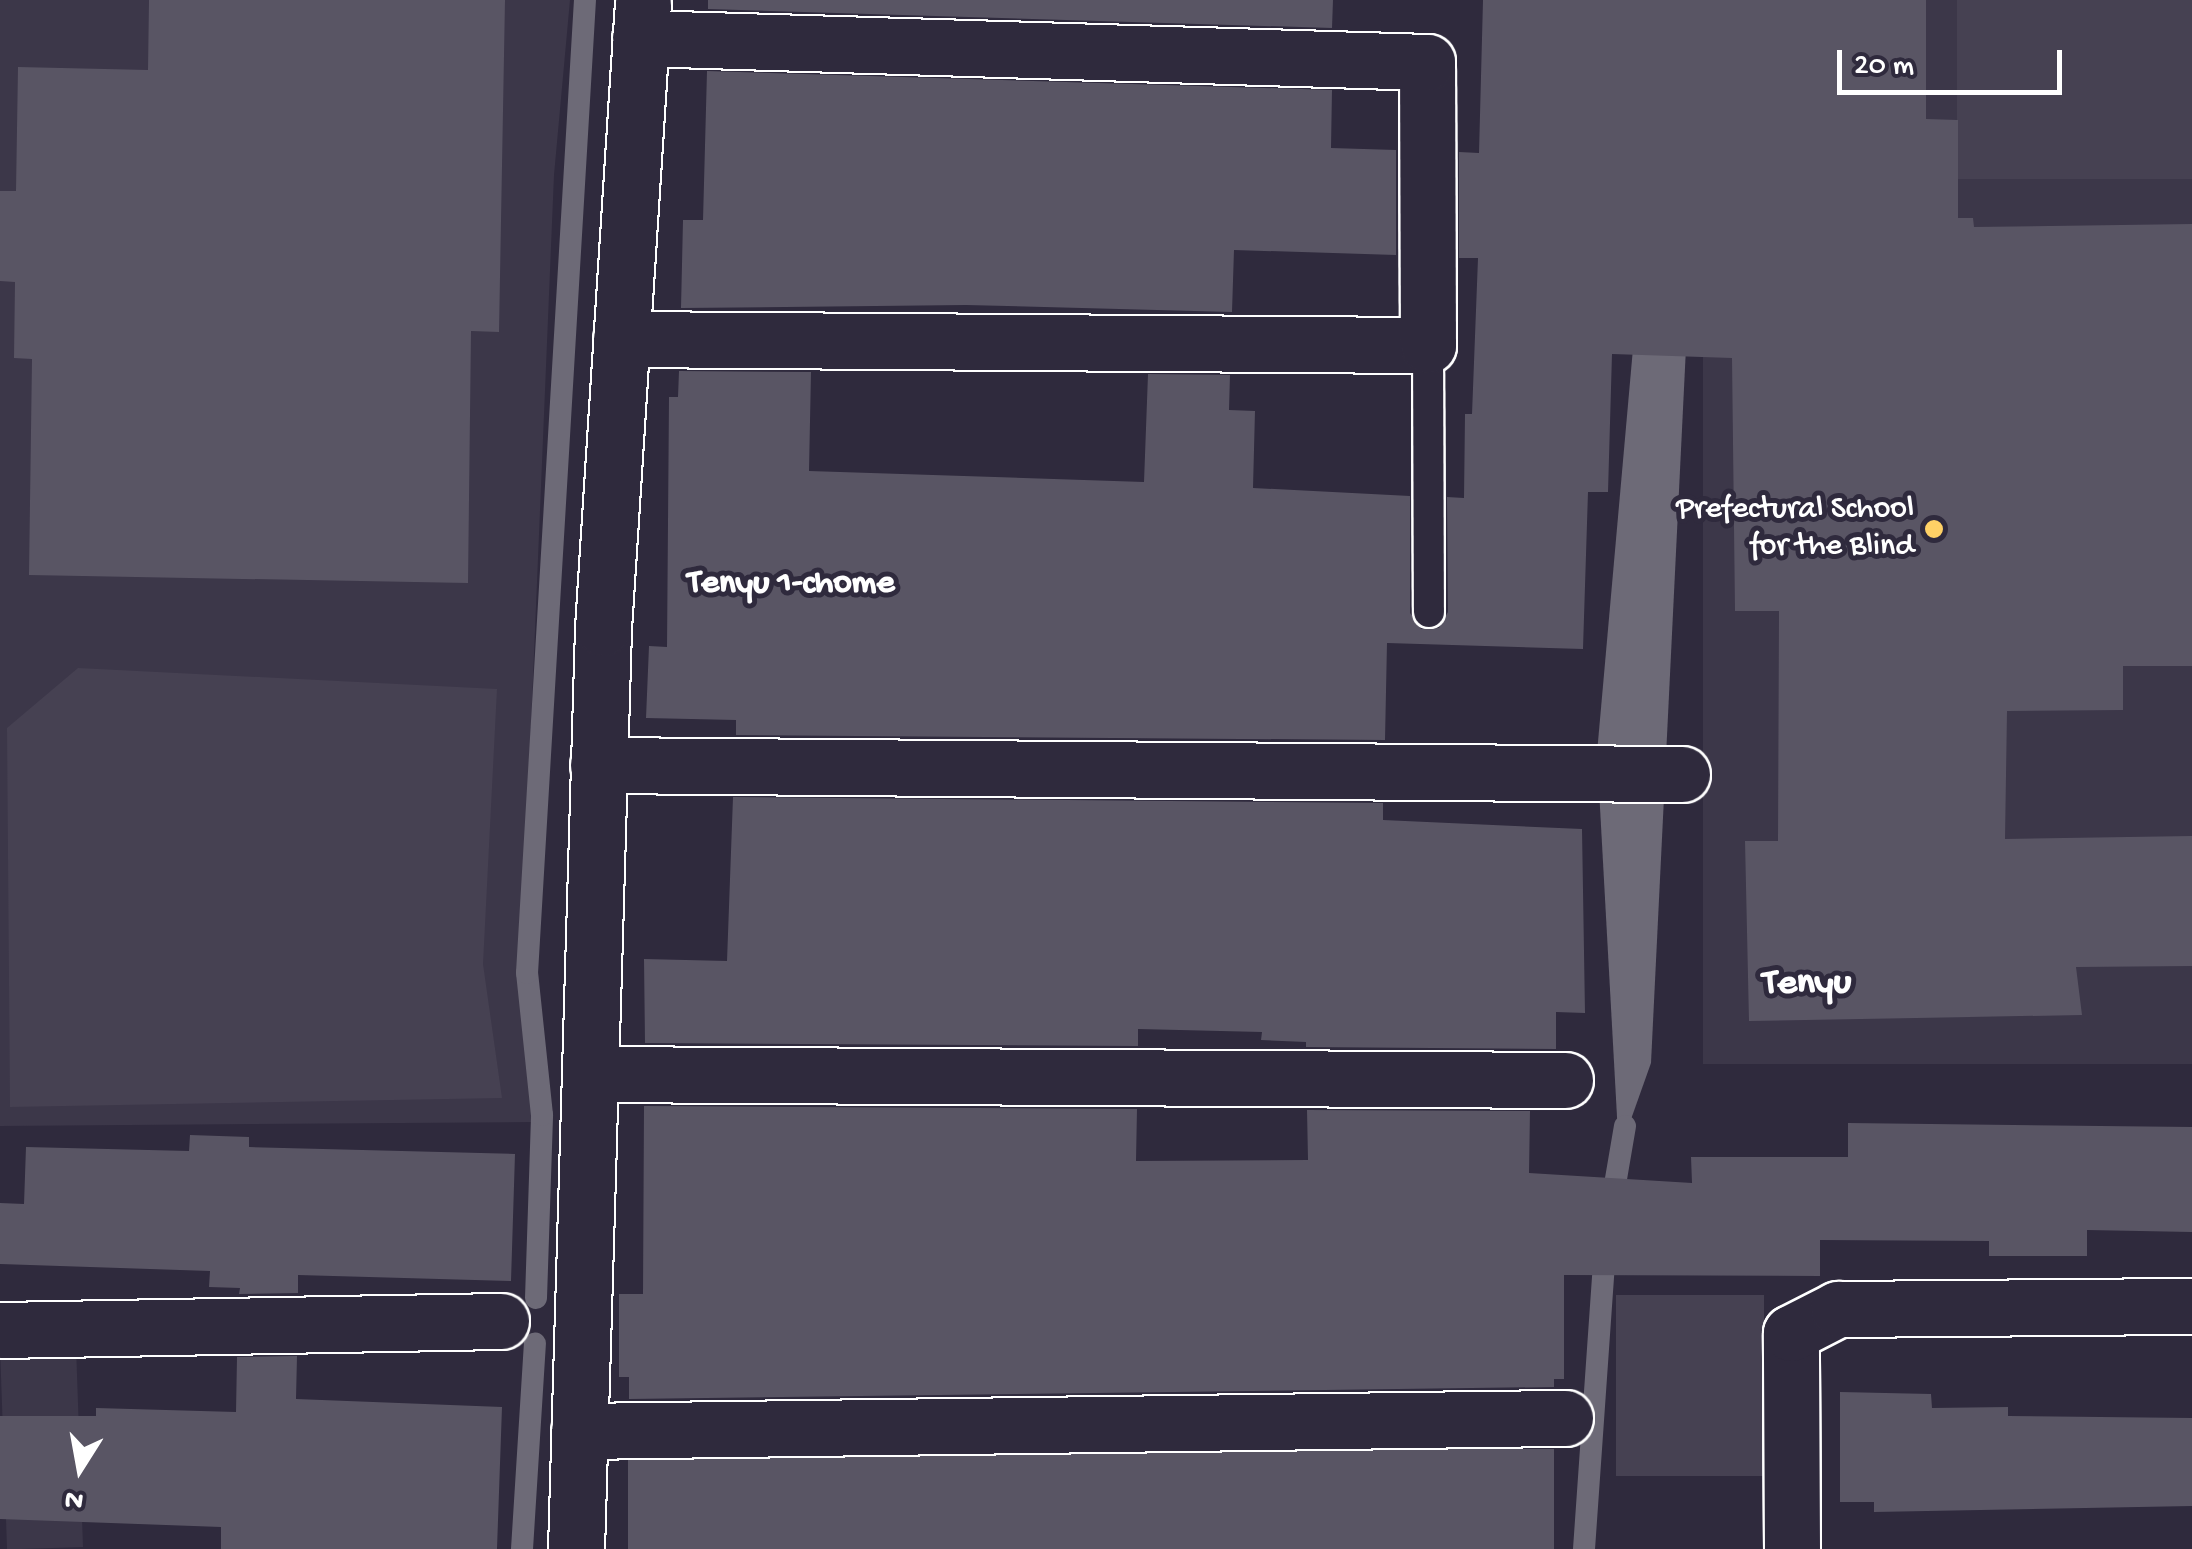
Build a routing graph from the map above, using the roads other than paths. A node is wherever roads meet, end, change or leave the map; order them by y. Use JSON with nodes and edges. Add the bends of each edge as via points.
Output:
{"nodes":[{"id":1,"x":642,"y":19,"type":"edge"},
{"id":2,"x":620,"y":339,"type":"junction"},
{"id":3,"x":1428,"y":346,"type":"junction"},
{"id":4,"x":1429,"y":612,"type":"dead end"},
{"id":5,"x":598,"y":765,"type":"junction"},
{"id":6,"x":1682,"y":774,"type":"dead end"},
{"id":7,"x":590,"y":1074,"type":"junction"},
{"id":8,"x":1565,"y":1080,"type":"dead end"},
{"id":9,"x":2192,"y":1306,"type":"edge"},
{"id":10,"x":501,"y":1321,"type":"dead end"},
{"id":11,"x":0,"y":1330,"type":"edge"},
{"id":12,"x":1565,"y":1418,"type":"dead end"},
{"id":13,"x":580,"y":1432,"type":"junction"},
{"id":14,"x":576,"y":1549,"type":"edge"},
{"id":15,"x":1792,"y":1549,"type":"edge"}],
"edges":[{"from":1,"to":2,"type":"street"},
{"from":1,"to":3,"type":"street","via":[[1427,62]]},
{"from":2,"to":3,"type":"street"},
{"from":2,"to":5,"type":"street"},
{"from":3,"to":4,"type":"lane"},
{"from":5,"to":6,"type":"street"},
{"from":5,"to":7,"type":"street"},
{"from":7,"to":8,"type":"street"},
{"from":7,"to":13,"type":"street"},
{"from":9,"to":15,"type":"street","via":[[1838,1309],[1791,1333]]},
{"from":10,"to":11,"type":"street"},
{"from":12,"to":13,"type":"street"},
{"from":13,"to":14,"type":"street"}]}
